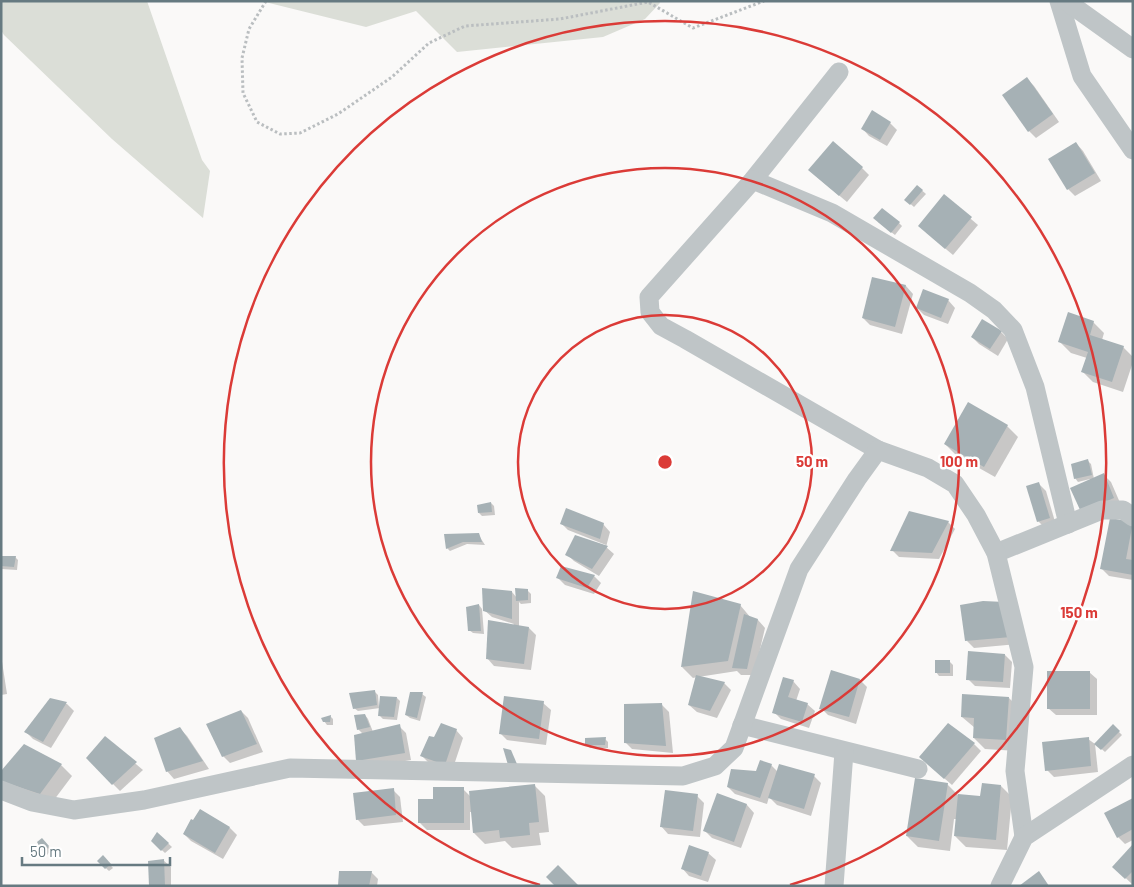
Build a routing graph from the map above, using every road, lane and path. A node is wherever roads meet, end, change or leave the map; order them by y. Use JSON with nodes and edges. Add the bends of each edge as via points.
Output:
{"nodes":[{"id":1,"x":266,"y":1,"type":"edge"},
{"id":2,"x":764,"y":1,"type":"edge"},
{"id":3,"x":1059,"y":1,"type":"edge"},
{"id":4,"x":1066,"y":1,"type":"edge"},
{"id":5,"x":1133,"y":49,"type":"edge"},
{"id":6,"x":840,"y":72,"type":"dead end"},
{"id":7,"x":1133,"y":150,"type":"edge"},
{"id":8,"x":753,"y":180,"type":"junction"},
{"id":9,"x":878,"y":450,"type":"junction"},
{"id":10,"x":1133,"y":518,"type":"edge"},
{"id":11,"x":1068,"y":524,"type":"junction"},
{"id":12,"x":996,"y":553,"type":"junction"},
{"id":13,"x":742,"y":725,"type":"junction"},
{"id":14,"x":844,"y":752,"type":"junction"},
{"id":15,"x":1133,"y":765,"type":"edge"},
{"id":16,"x":918,"y":769,"type":"dead end"},
{"id":17,"x":1,"y":790,"type":"edge"},
{"id":18,"x":1024,"y":837,"type":"junction"},
{"id":19,"x":834,"y":886,"type":"edge"},
{"id":20,"x":1000,"y":886,"type":"edge"}],
"edges":[{"from":1,"to":2,"type":"path","via":[[249,30],[242,58],[243,93],[256,122],[280,134],[300,133],[338,114],[392,77],[428,43],[465,26],[560,20],[648,2],[693,28]]},
{"from":3,"to":7,"type":"street","via":[[1082,76]]},
{"from":4,"to":5,"type":"street"},
{"from":6,"to":8,"type":"street"},
{"from":8,"to":9,"type":"street","via":[[649,297],[650,312],[661,326]]},
{"from":8,"to":11,"type":"street","via":[[832,213],[962,288],[994,310],[1013,330],[1035,387]]},
{"from":9,"to":12,"type":"street","via":[[928,468],[955,484]]},
{"from":9,"to":13,"type":"street","via":[[800,569]]},
{"from":10,"to":11,"type":"street","via":[[1123,510],[1102,510]]},
{"from":11,"to":12,"type":"street"},
{"from":12,"to":18,"type":"street","via":[[1024,667],[1015,772]]},
{"from":13,"to":14,"type":"street"},
{"from":13,"to":17,"type":"street","via":[[734,748],[715,766],[683,776],[290,768],[144,800],[74,810],[32,802]]},
{"from":14,"to":16,"type":"street"},
{"from":14,"to":19,"type":"street"},
{"from":15,"to":18,"type":"street"},
{"from":18,"to":20,"type":"street"}]}
